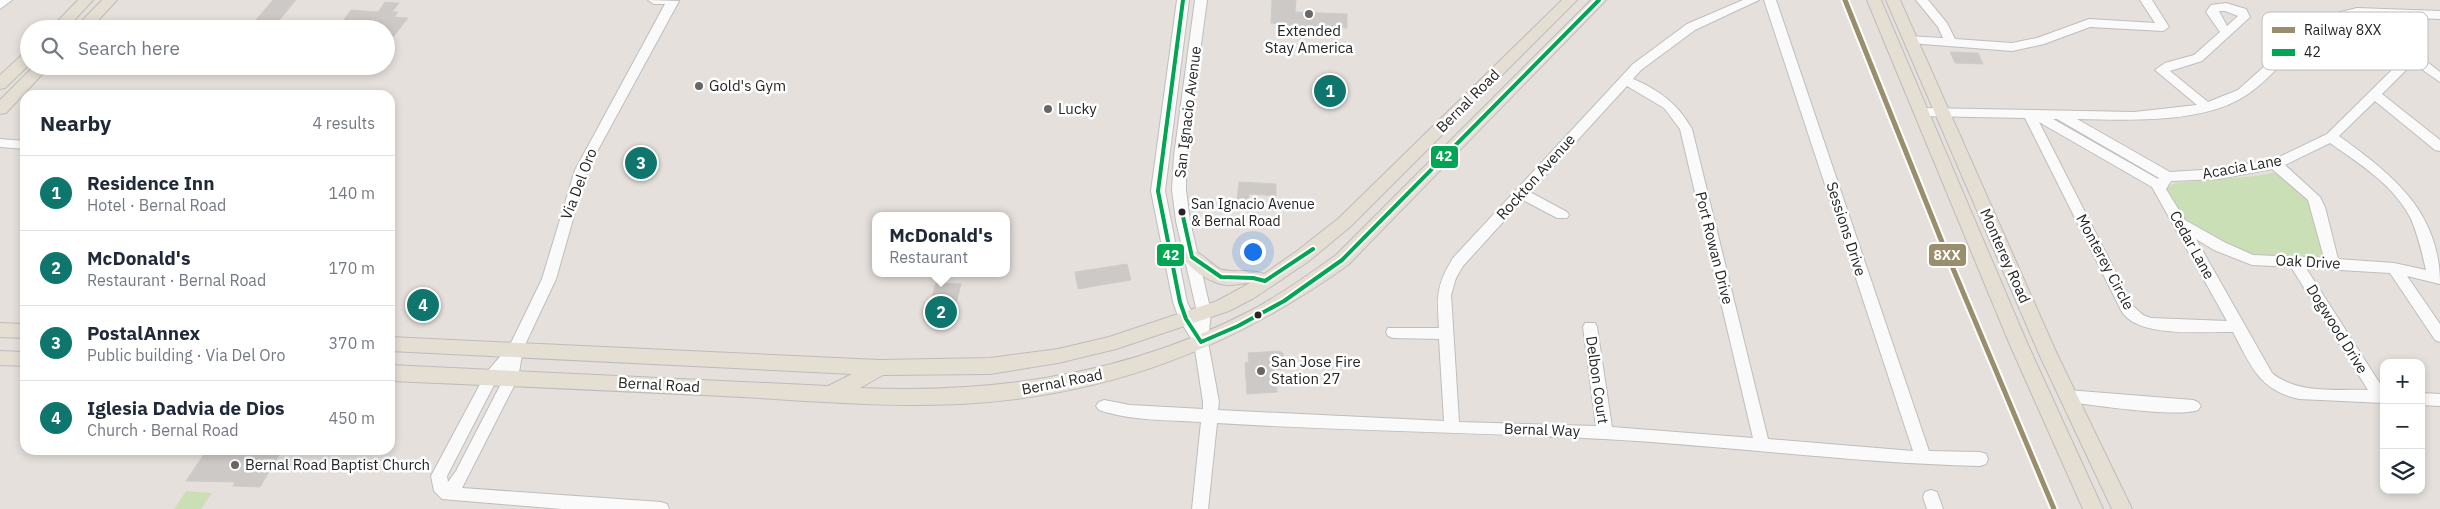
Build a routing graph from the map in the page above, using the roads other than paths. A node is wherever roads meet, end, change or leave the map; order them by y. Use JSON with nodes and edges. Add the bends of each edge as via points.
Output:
{"nodes":[{"id":1,"x":6,"y":0,"type":"edge"},
{"id":2,"x":86,"y":0,"type":"edge"},
{"id":3,"x":110,"y":0,"type":"edge"},
{"id":4,"x":654,"y":0,"type":"edge"},
{"id":5,"x":673,"y":0,"type":"edge"},
{"id":6,"x":1183,"y":0,"type":"edge"},
{"id":7,"x":1201,"y":0,"type":"edge"},
{"id":8,"x":1570,"y":0,"type":"edge"},
{"id":9,"x":1599,"y":0,"type":"edge"},
{"id":10,"x":1753,"y":0,"type":"edge"},
{"id":11,"x":1770,"y":0,"type":"edge"},
{"id":12,"x":1874,"y":0,"type":"edge"},
{"id":13,"x":1893,"y":0,"type":"edge"},
{"id":14,"x":1922,"y":0,"type":"edge"},
{"id":15,"x":2146,"y":0,"type":"edge"},
{"id":16,"x":0,"y":5,"type":"edge"},
{"id":17,"x":66,"y":20,"type":"edge"},
{"id":18,"x":90,"y":20,"type":"edge"},
{"id":19,"x":2226,"y":33,"type":"dead end"},
{"id":20,"x":1910,"y":39,"type":"junction"},
{"id":21,"x":1950,"y":40,"type":"junction"},
{"id":22,"x":20,"y":65,"type":"edge"},
{"id":23,"x":2428,"y":68,"type":"edge"},
{"id":24,"x":2268,"y":70,"type":"edge"},
{"id":25,"x":2399,"y":70,"type":"edge"},
{"id":26,"x":1172,"y":72,"type":"junction"},
{"id":27,"x":34,"y":75,"type":"edge"},
{"id":28,"x":1191,"y":76,"type":"junction"},
{"id":29,"x":2440,"y":78,"type":"edge"},
{"id":30,"x":1624,"y":80,"type":"junction"},
{"id":31,"x":0,"y":84,"type":"edge"},
{"id":32,"x":2375,"y":94,"type":"junction"},
{"id":33,"x":2207,"y":108,"type":"junction"},
{"id":34,"x":0,"y":109,"type":"edge"},
{"id":35,"x":1921,"y":112,"type":"junction"},
{"id":36,"x":1942,"y":113,"type":"junction"},
{"id":37,"x":2033,"y":114,"type":"junction"},
{"id":38,"x":2060,"y":115,"type":"junction"},
{"id":39,"x":2331,"y":137,"type":"junction"},
{"id":40,"x":0,"y":143,"type":"edge"},
{"id":41,"x":20,"y":145,"type":"edge"},
{"id":42,"x":2440,"y":148,"type":"edge"},
{"id":43,"x":2275,"y":164,"type":"junction"},
{"id":44,"x":2169,"y":179,"type":"junction"},
{"id":45,"x":1521,"y":193,"type":"junction"},
{"id":46,"x":1562,"y":215,"type":"dead end"},
{"id":47,"x":2183,"y":224,"type":"junction"},
{"id":48,"x":1192,"y":257,"type":"junction"},
{"id":49,"x":2295,"y":262,"type":"junction"},
{"id":50,"x":2332,"y":263,"type":"junction"},
{"id":51,"x":2394,"y":268,"type":"junction"},
{"id":52,"x":2437,"y":278,"type":"edge"},
{"id":53,"x":1266,"y":281,"type":"junction"},
{"id":54,"x":1204,"y":312,"type":"junction"},
{"id":55,"x":1186,"y":319,"type":"junction"},
{"id":56,"x":1590,"y":327,"type":"dead end"},
{"id":57,"x":2237,"y":327,"type":"junction"},
{"id":58,"x":0,"y":330,"type":"edge"},
{"id":59,"x":20,"y":331,"type":"edge"},
{"id":60,"x":1393,"y":332,"type":"dead end"},
{"id":61,"x":1445,"y":334,"type":"junction"},
{"id":62,"x":2440,"y":336,"type":"edge"},
{"id":63,"x":1201,"y":342,"type":"junction"},
{"id":64,"x":395,"y":344,"type":"edge"},
{"id":65,"x":516,"y":349,"type":"junction"},
{"id":66,"x":0,"y":358,"type":"edge"},
{"id":67,"x":20,"y":359,"type":"edge"},
{"id":68,"x":879,"y":368,"type":"junction"},
{"id":69,"x":395,"y":372,"type":"edge"},
{"id":70,"x":491,"y":377,"type":"junction"},
{"id":71,"x":511,"y":378,"type":"junction"},
{"id":72,"x":831,"y":394,"type":"junction"},
{"id":73,"x":2380,"y":394,"type":"edge"},
{"id":74,"x":2067,"y":396,"type":"junction"},
{"id":75,"x":2380,"y":397,"type":"edge"},
{"id":76,"x":2425,"y":399,"type":"edge"},
{"id":77,"x":2440,"y":400,"type":"edge"},
{"id":78,"x":1104,"y":406,"type":"dead end"},
{"id":79,"x":2194,"y":406,"type":"dead end"},
{"id":80,"x":1211,"y":415,"type":"junction"},
{"id":81,"x":1452,"y":427,"type":"junction"},
{"id":82,"x":1605,"y":433,"type":"junction"},
{"id":83,"x":1762,"y":445,"type":"junction"},
{"id":84,"x":1923,"y":458,"type":"junction"},
{"id":85,"x":1980,"y":459,"type":"dead end"},
{"id":86,"x":448,"y":494,"type":"junction"},
{"id":87,"x":535,"y":505,"type":"edge"},
{"id":88,"x":662,"y":509,"type":"edge"},
{"id":89,"x":1200,"y":509,"type":"edge"},
{"id":90,"x":2093,"y":509,"type":"edge"},
{"id":91,"x":2122,"y":509,"type":"edge"}],
"edges":[{"from":1,"to":16,"type":"street"},
{"from":2,"to":17,"type":"main road"},
{"from":3,"to":18,"type":"main road"},
{"from":4,"to":5,"type":"street"},
{"from":5,"to":65,"type":"street","name":"Via Del Oro","via":[[581,170],[549,279]]},
{"from":6,"to":26,"type":"street","name":"San Ignacio Avenue"},
{"from":7,"to":28,"type":"street","name":"San Ignacio Avenue"},
{"from":8,"to":53,"type":"main road","name":"Bernal Road","via":[[1345,222]]},
{"from":9,"to":63,"type":"main road","name":"Bernal Road","via":[[1342,260],[1284,301]]},
{"from":10,"to":30,"type":"street","name":"Rockton Avenue","via":[[1691,27]]},
{"from":11,"to":84,"type":"street","name":"Sessions Drive"},
{"from":12,"to":35,"type":"main road","name":"Monterey Road"},
{"from":13,"to":20,"type":"main road","name":"Monterey Road"},
{"from":14,"to":21,"type":"street"},
{"from":15,"to":21,"type":"street","via":[[2163,27],[2089,23],[2040,41],[2012,47]]},
{"from":19,"to":33,"type":"street","via":[[2198,58],[2161,70]]},
{"from":20,"to":21,"type":"street"},
{"from":20,"to":36,"type":"main road","name":"Monterey Road"},
{"from":22,"to":31,"type":"main road"},
{"from":23,"to":29,"type":"street"},
{"from":24,"to":33,"type":"street","via":[[2242,93]]},
{"from":25,"to":32,"type":"street","name":"Acacia Lane"},
{"from":26,"to":28,"type":"street"},
{"from":26,"to":55,"type":"street","name":"San Ignacio Avenue","via":[[1158,191]]},
{"from":27,"to":34,"type":"main road"},
{"from":28,"to":48,"type":"street","name":"San Ignacio Avenue","via":[[1180,156],[1179,190]]},
{"from":30,"to":45,"type":"street","name":"Rockton Avenue"},
{"from":30,"to":83,"type":"street","name":"Port Rowan Drive","via":[[1664,101],[1680,116],[1686,129]]},
{"from":32,"to":39,"type":"street","name":"Acacia Lane"},
{"from":32,"to":42,"type":"street"},
{"from":33,"to":38,"type":"street","via":[[2154,116]]},
{"from":35,"to":36,"type":"street"},
{"from":35,"to":90,"type":"main road","name":"Monterey Road","via":[[2019,345]]},
{"from":36,"to":37,"type":"street"},
{"from":36,"to":74,"type":"main road","name":"Monterey Road"},
{"from":37,"to":38,"type":"street"},
{"from":37,"to":44,"type":"street"},
{"from":37,"to":57,"type":"street","name":"Monterey Circle","via":[[2132,315],[2156,325]]},
{"from":38,"to":44,"type":"street"},
{"from":39,"to":43,"type":"street","name":"Acacia Lane"},
{"from":39,"to":52,"type":"street","via":[[2388,181],[2406,200],[2418,218]]},
{"from":40,"to":41,"type":"street"},
{"from":43,"to":44,"type":"street","name":"Acacia Lane"},
{"from":43,"to":50,"type":"street","name":"Dogwood Drive","via":[[2313,197]]},
{"from":44,"to":47,"type":"street","name":"Cedar Lane","via":[[2159,189]]},
{"from":45,"to":46,"type":"street"},
{"from":45,"to":61,"type":"street","name":"Rockton Avenue","via":[[1448,277],[1444,295]]},
{"from":47,"to":49,"type":"street","name":"Oak Drive","via":[[2218,246],[2252,260]]},
{"from":47,"to":57,"type":"street","name":"Cedar Lane"},
{"from":48,"to":53,"type":"main road","via":[[1213,273],[1226,278],[1251,276]]},
{"from":48,"to":54,"type":"street","name":"San Ignacio Avenue"},
{"from":49,"to":50,"type":"street","name":"Oak Drive"},
{"from":49,"to":73,"type":"street","name":"Dogwood Drive"},
{"from":50,"to":51,"type":"street","name":"Oak Drive"},
{"from":51,"to":52,"type":"street","name":"Oak Drive"},
{"from":51,"to":62,"type":"street"},
{"from":53,"to":54,"type":"main road","name":"Bernal Road","via":[[1240,297]]},
{"from":54,"to":55,"type":"main road","name":"Bernal Road"},
{"from":54,"to":63,"type":"street","name":"San Ignacio Avenue"},
{"from":55,"to":63,"type":"street","name":"San Ignacio Avenue"},
{"from":55,"to":68,"type":"main road","name":"Bernal Road","via":[[1109,344],[1031,360],[961,368]]},
{"from":56,"to":82,"type":"street","name":"Delbon Court"},
{"from":57,"to":75,"type":"street","via":[[2263,373],[2288,391]]},
{"from":58,"to":59,"type":"main road"},
{"from":60,"to":61,"type":"street"},
{"from":61,"to":81,"type":"street","name":"Rockton Avenue"},
{"from":63,"to":72,"type":"main road","name":"Bernal Road","via":[[1109,372],[1010,392],[913,397]]},
{"from":63,"to":80,"type":"street","name":"San Ignacio Avenue"},
{"from":64,"to":65,"type":"main road","name":"Bernal Road"},
{"from":65,"to":68,"type":"main road","name":"Bernal Road"},
{"from":65,"to":70,"type":"street","name":"Via Del Oro"},
{"from":65,"to":71,"type":"street","name":"Via Del Oro"},
{"from":66,"to":67,"type":"main road"},
{"from":68,"to":72,"type":"main road"},
{"from":69,"to":70,"type":"main road","name":"Bernal Road"},
{"from":70,"to":71,"type":"main road","name":"Bernal Road"},
{"from":70,"to":86,"type":"street","name":"Via Del Oro","via":[[439,476],[440,486]]},
{"from":71,"to":72,"type":"main road","name":"Bernal Road"},
{"from":71,"to":86,"type":"street","name":"Via Del Oro","via":[[462,476]]},
{"from":74,"to":79,"type":"street"},
{"from":74,"to":91,"type":"main road","name":"Monterey Road"},
{"from":76,"to":77,"type":"street"},
{"from":78,"to":80,"type":"street","name":"Bernal Way","via":[[1130,412]]},
{"from":80,"to":81,"type":"street","name":"Bernal Way","via":[[1319,423]]},
{"from":80,"to":89,"type":"street","name":"San Ignacio Avenue"},
{"from":81,"to":82,"type":"street","name":"Bernal Way"},
{"from":82,"to":83,"type":"street","name":"Bernal Way"},
{"from":83,"to":84,"type":"street","name":"Bernal Way"},
{"from":84,"to":85,"type":"street","name":"Bernal Way"},
{"from":86,"to":87,"type":"street"},
{"from":87,"to":88,"type":"street"}]}
